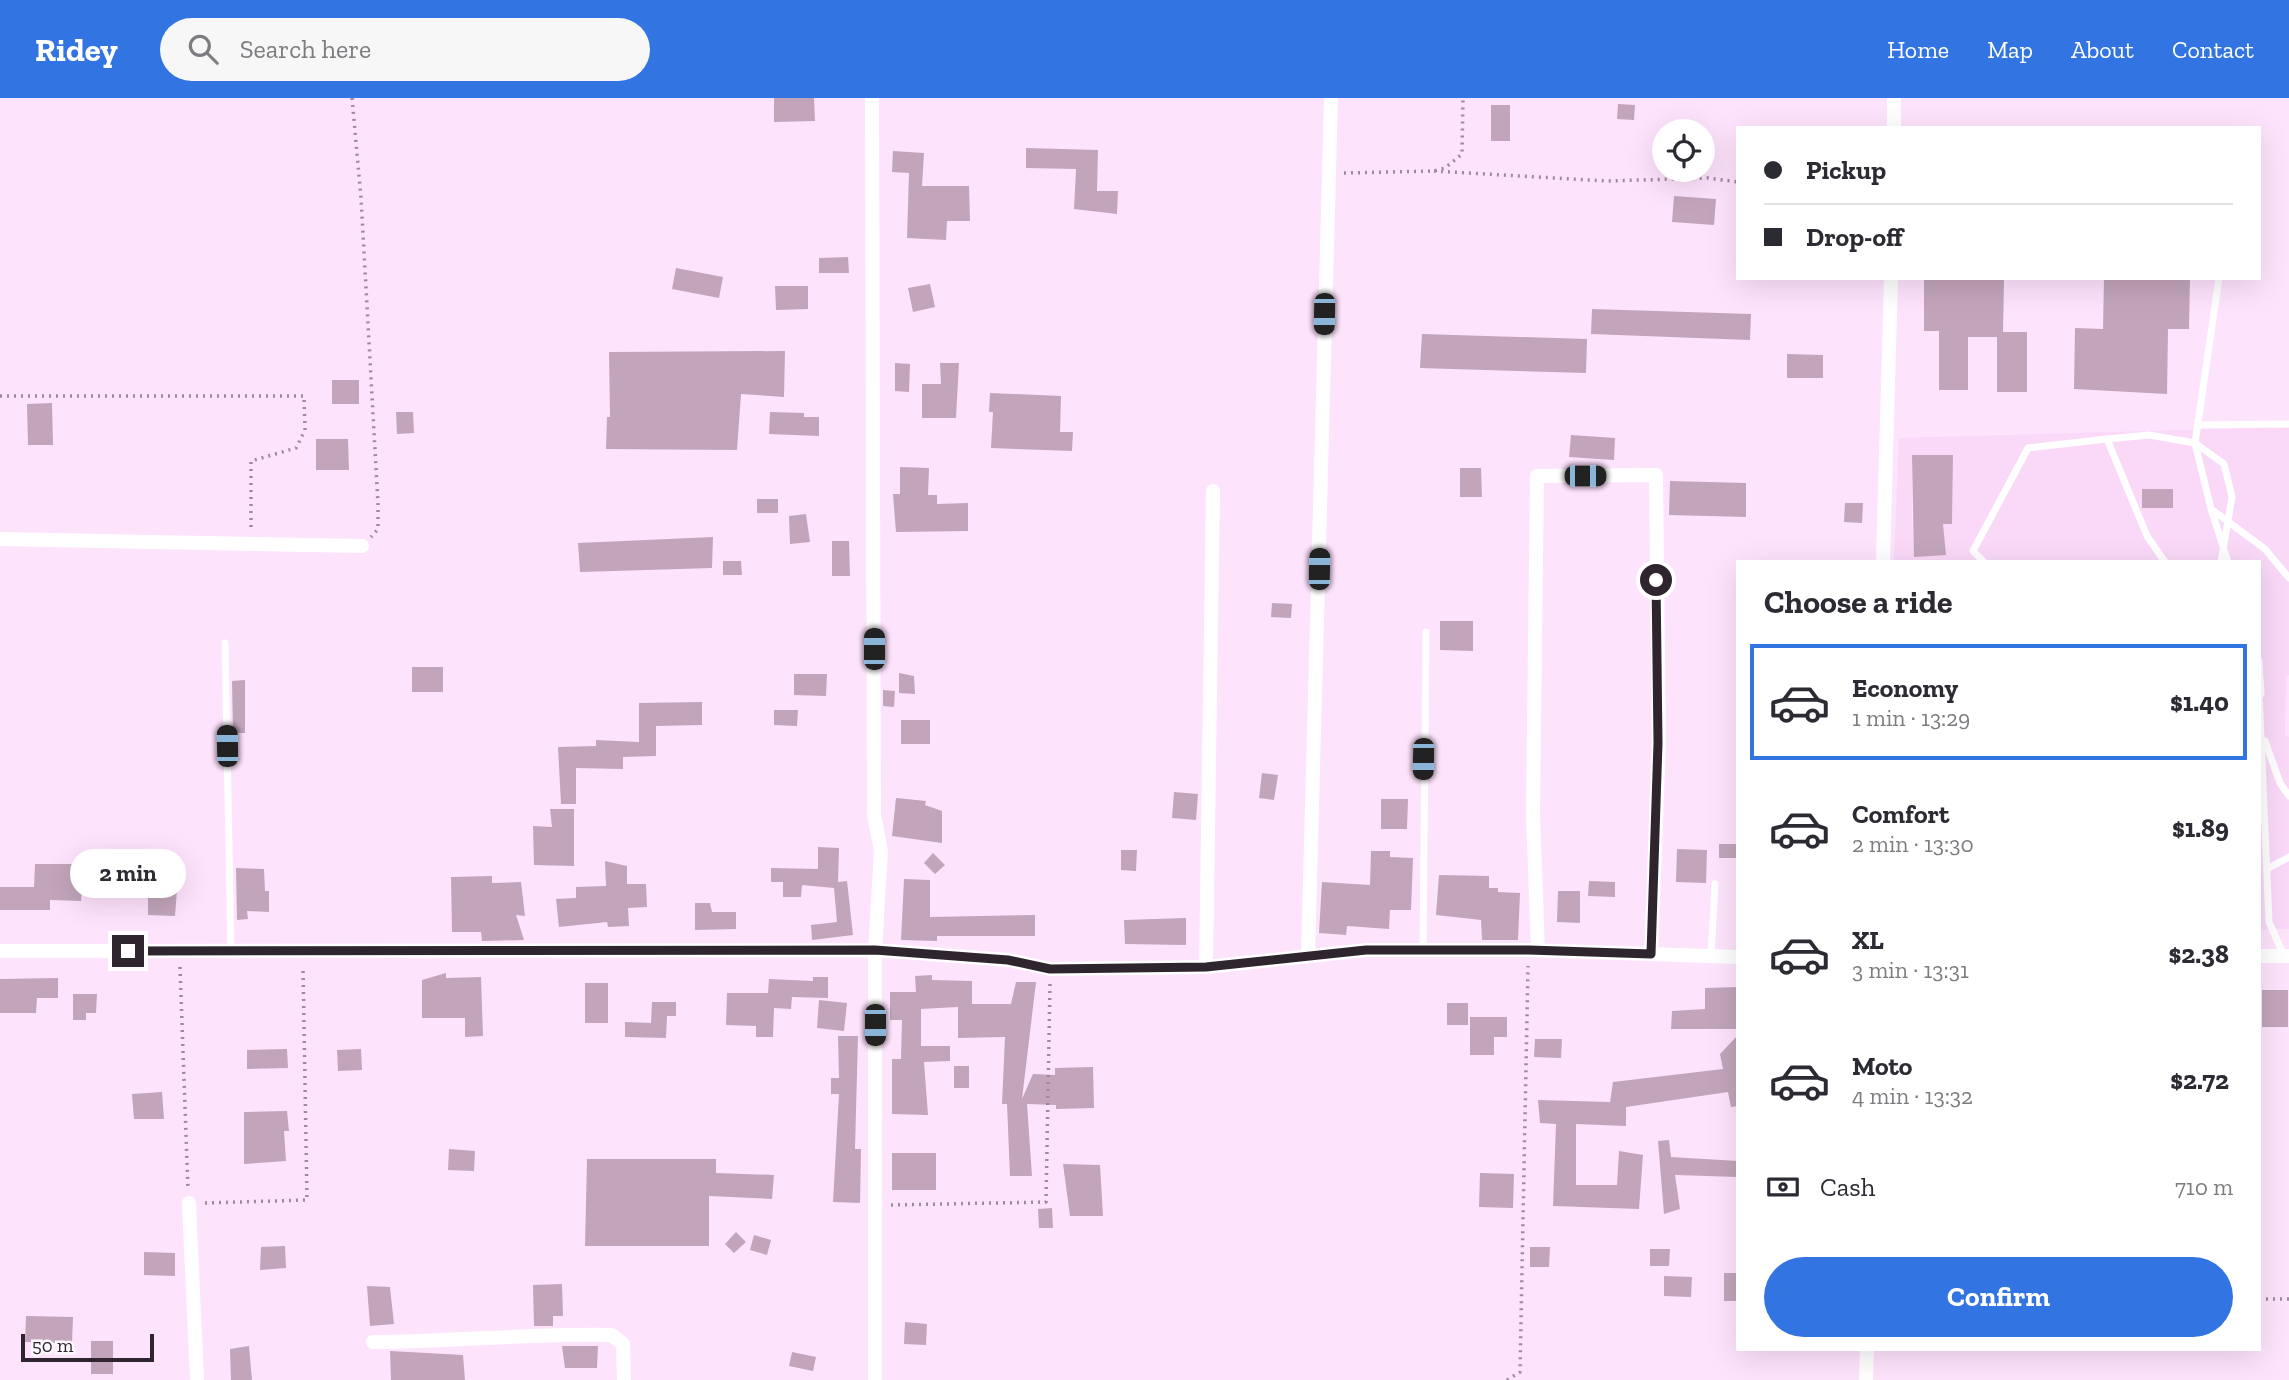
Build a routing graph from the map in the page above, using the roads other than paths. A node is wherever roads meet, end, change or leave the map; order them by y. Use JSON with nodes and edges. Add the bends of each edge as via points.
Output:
{"nodes":[{"id":1,"x":872,"y":98,"type":"edge"},
{"id":2,"x":1331,"y":98,"type":"edge"},
{"id":3,"x":1894,"y":98,"type":"edge"},
{"id":4,"x":1894,"y":126,"type":"edge"},
{"id":5,"x":1891,"y":280,"type":"edge"},
{"id":6,"x":2218,"y":280,"type":"edge"},
{"id":7,"x":2289,"y":424,"type":"edge"},
{"id":8,"x":2198,"y":425,"type":"junction"},
{"id":9,"x":2107,"y":439,"type":"junction"},
{"id":10,"x":2195,"y":443,"type":"junction"},
{"id":11,"x":1213,"y":491,"type":"dead end"},
{"id":12,"x":2211,"y":509,"type":"junction"},
{"id":13,"x":2228,"y":519,"type":"junction"},
{"id":14,"x":0,"y":539,"type":"edge"},
{"id":15,"x":362,"y":546,"type":"road end"},
{"id":16,"x":2223,"y":550,"type":"junction"},
{"id":17,"x":1883,"y":560,"type":"edge"},
{"id":18,"x":1982,"y":560,"type":"edge"},
{"id":19,"x":2164,"y":560,"type":"edge"},
{"id":20,"x":2221,"y":560,"type":"edge"},
{"id":21,"x":2227,"y":560,"type":"edge"},
{"id":22,"x":2289,"y":578,"type":"edge"},
{"id":23,"x":1426,"y":632,"type":"dead end"},
{"id":24,"x":225,"y":643,"type":"dead end"},
{"id":25,"x":2261,"y":707,"type":"edge"},
{"id":26,"x":2263,"y":734,"type":"junction"},
{"id":27,"x":2289,"y":796,"type":"edge"},
{"id":28,"x":2289,"y":857,"type":"edge"},
{"id":29,"x":2267,"y":869,"type":"junction"},
{"id":30,"x":1714,"y":884,"type":"dead end"},
{"id":31,"x":875,"y":950,"type":"junction"},
{"id":32,"x":1423,"y":950,"type":"junction"},
{"id":33,"x":1533,"y":950,"type":"junction"},
{"id":34,"x":0,"y":951,"type":"edge"},
{"id":35,"x":231,"y":951,"type":"junction"},
{"id":36,"x":1651,"y":954,"type":"junction"},
{"id":37,"x":1308,"y":956,"type":"junction"},
{"id":38,"x":1711,"y":956,"type":"junction"},
{"id":39,"x":2261,"y":956,"type":"edge"},
{"id":40,"x":2286,"y":956,"type":"edge"},
{"id":41,"x":1736,"y":957,"type":"edge"},
{"id":42,"x":1206,"y":967,"type":"junction"},
{"id":43,"x":189,"y":1203,"type":"road end"},
{"id":44,"x":373,"y":1342,"type":"dead end"},
{"id":45,"x":1867,"y":1351,"type":"edge"},
{"id":46,"x":197,"y":1380,"type":"edge"},
{"id":47,"x":624,"y":1380,"type":"edge"},
{"id":48,"x":875,"y":1380,"type":"edge"},
{"id":49,"x":1866,"y":1380,"type":"edge"}],
"edges":[{"from":1,"to":31,"type":"street","via":[[874,815],[881,851]]},
{"from":2,"to":37,"type":"street"},
{"from":3,"to":4,"type":"street"},
{"from":5,"to":17,"type":"street"},
{"from":6,"to":8,"type":"lane"},
{"from":7,"to":8,"type":"lane"},
{"from":8,"to":10,"type":"lane"},
{"from":9,"to":10,"type":"lane","via":[[2149,435]]},
{"from":9,"to":18,"type":"lane","via":[[2028,448],[1973,551]]},
{"from":9,"to":19,"type":"lane","via":[[2147,536]]},
{"from":10,"to":12,"type":"lane"},
{"from":10,"to":13,"type":"lane","via":[[2224,464],[2232,497]]},
{"from":11,"to":42,"type":"street"},
{"from":12,"to":13,"type":"lane"},
{"from":12,"to":16,"type":"lane"},
{"from":13,"to":16,"type":"lane"},
{"from":13,"to":22,"type":"lane","via":[[2265,549]]},
{"from":14,"to":15,"type":"street"},
{"from":16,"to":20,"type":"lane"},
{"from":16,"to":21,"type":"lane"},
{"from":23,"to":32,"type":"lane"},
{"from":24,"to":35,"type":"lane"},
{"from":25,"to":26,"type":"lane"},
{"from":26,"to":27,"type":"lane"},
{"from":26,"to":29,"type":"lane"},
{"from":28,"to":29,"type":"lane"},
{"from":29,"to":40,"type":"lane","via":[[2269,922]]},
{"from":30,"to":38,"type":"lane"},
{"from":31,"to":35,"type":"street"},
{"from":31,"to":42,"type":"street","via":[[1008,960],[1050,969]]},
{"from":31,"to":48,"type":"street"},
{"from":32,"to":33,"type":"street"},
{"from":32,"to":37,"type":"street"},
{"from":33,"to":36,"type":"street"},
{"from":33,"to":36,"type":"street","via":[[1537,476],[1656,475],[1658,743]]},
{"from":34,"to":35,"type":"street"},
{"from":36,"to":38,"type":"street"},
{"from":37,"to":42,"type":"street"},
{"from":38,"to":41,"type":"street"},
{"from":39,"to":40,"type":"street"},
{"from":43,"to":46,"type":"street"},
{"from":44,"to":47,"type":"street","via":[[556,1333],[612,1335],[623,1344]]},
{"from":45,"to":49,"type":"street"}]}
